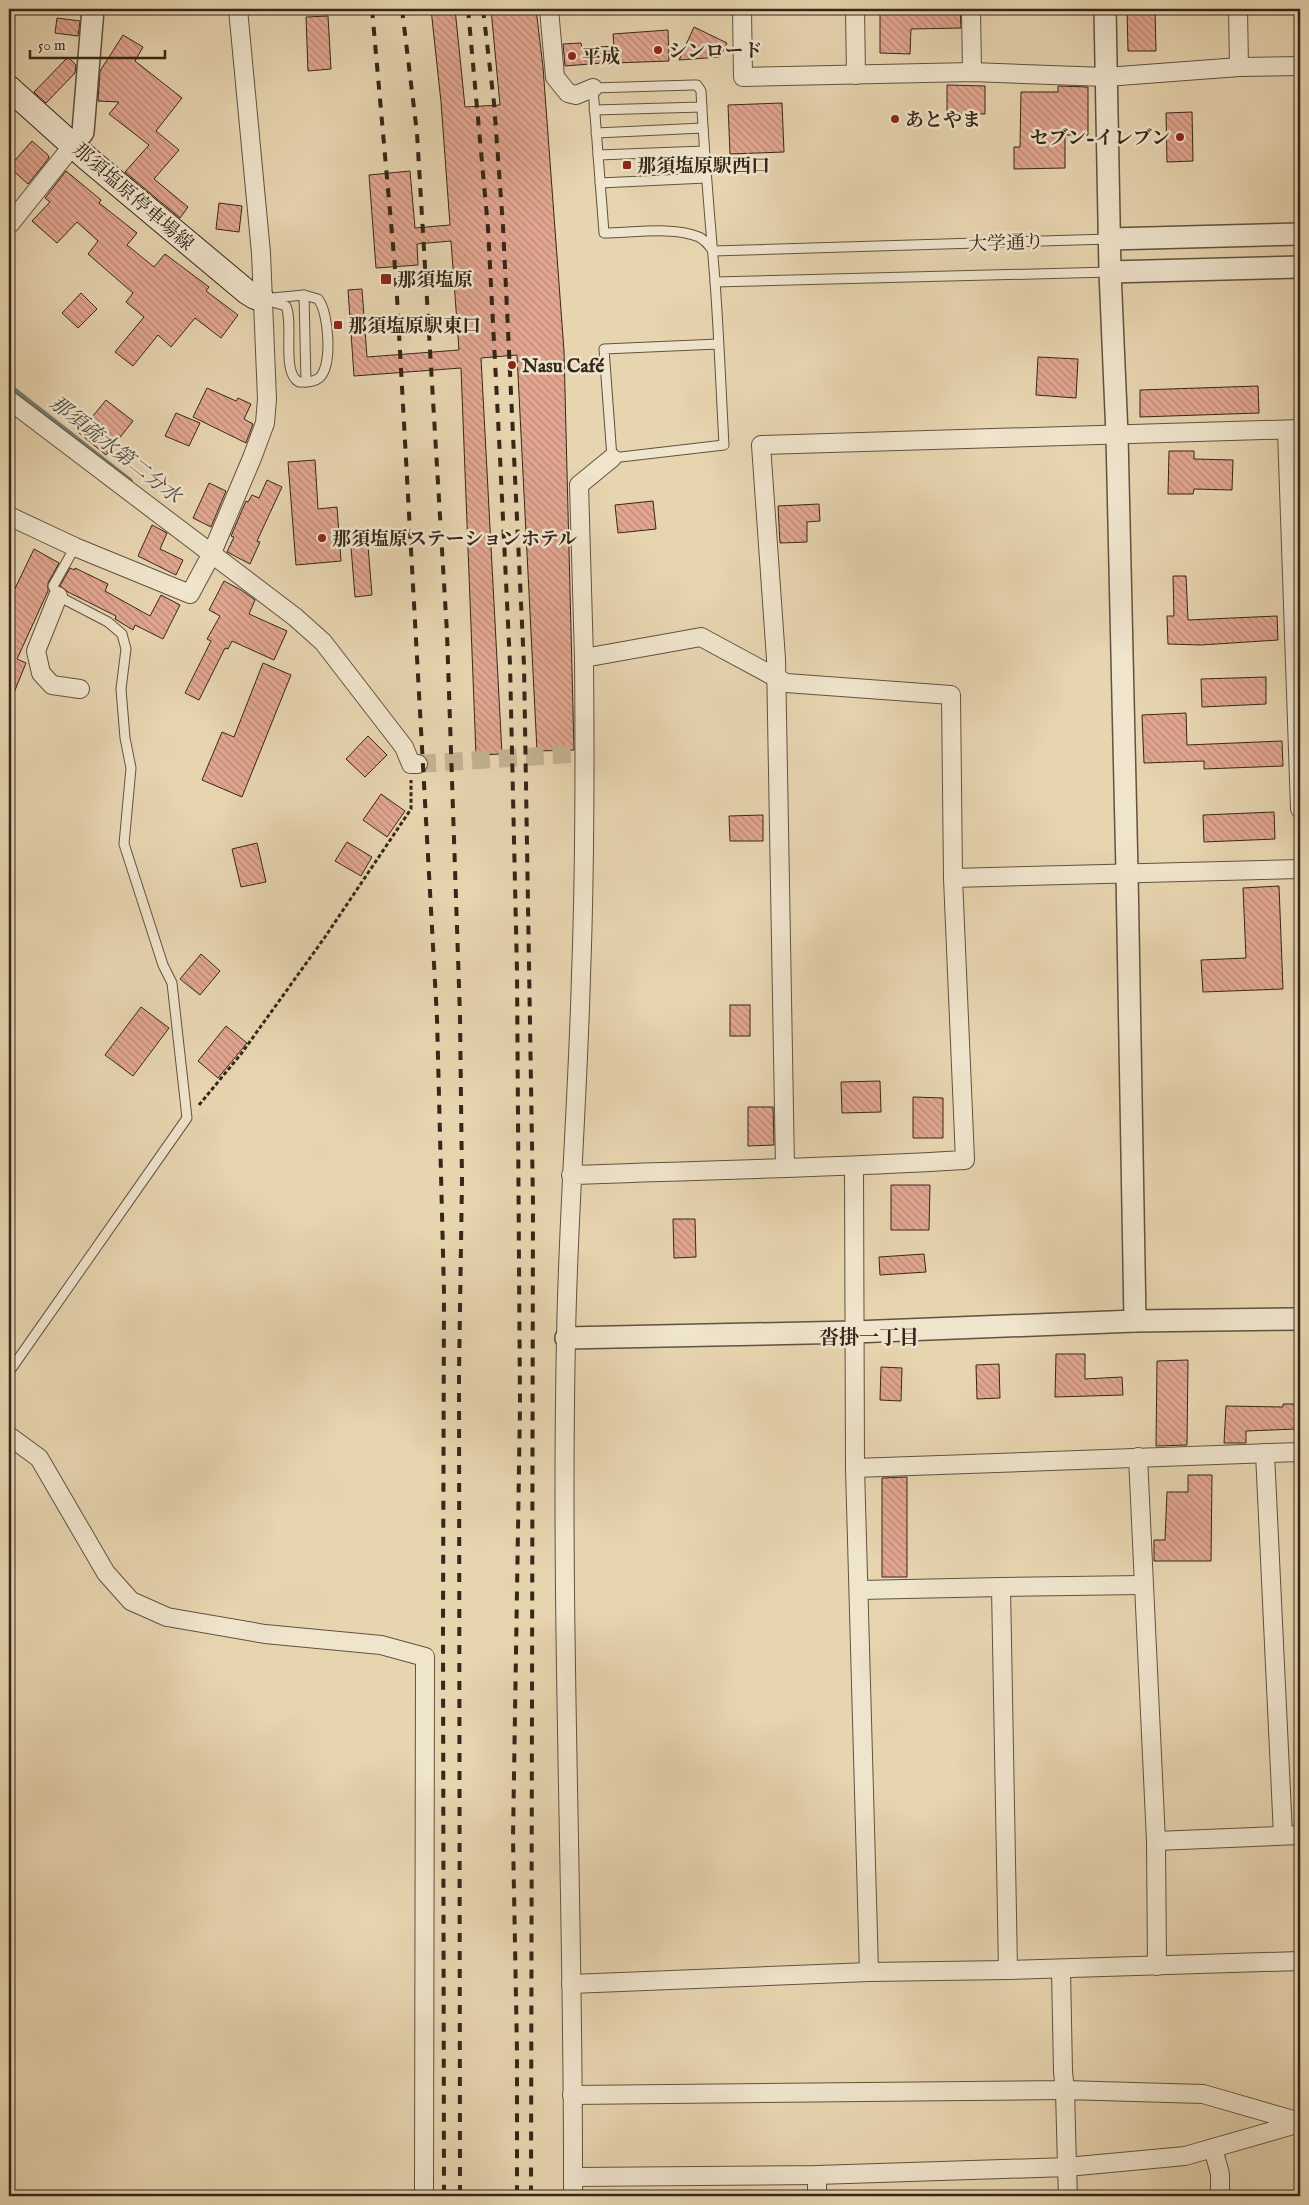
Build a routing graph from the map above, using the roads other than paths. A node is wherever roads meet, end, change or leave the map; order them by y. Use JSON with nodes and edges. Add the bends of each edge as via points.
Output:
{"nodes":[{"id":1,"x":93,"y":9,"type":"edge"},
{"id":2,"x":238,"y":9,"type":"edge"},
{"id":3,"x":549,"y":9,"type":"edge"},
{"id":4,"x":742,"y":9,"type":"edge"},
{"id":5,"x":855,"y":9,"type":"edge"},
{"id":6,"x":971,"y":9,"type":"edge"},
{"id":7,"x":1105,"y":9,"type":"edge"},
{"id":8,"x":1238,"y":9,"type":"edge"},
{"id":9,"x":1300,"y":66,"type":"edge"},
{"id":10,"x":1238,"y":67,"type":"junction"},
{"id":11,"x":972,"y":72,"type":"junction"},
{"id":12,"x":856,"y":75,"type":"junction"},
{"id":13,"x":1106,"y":77,"type":"junction"},
{"id":14,"x":9,"y":88,"type":"edge"},
{"id":15,"x":593,"y":88,"type":"junction"},
{"id":16,"x":702,"y":106,"type":"junction"},
{"id":17,"x":594,"y":110,"type":"junction"},
{"id":18,"x":703,"y":128,"type":"junction"},
{"id":19,"x":596,"y":132,"type":"junction"},
{"id":20,"x":74,"y":144,"type":"junction"},
{"id":21,"x":704,"y":151,"type":"junction"},
{"id":22,"x":598,"y":155,"type":"junction"},
{"id":23,"x":706,"y":178,"type":"junction"},
{"id":24,"x":600,"y":183,"type":"junction"},
{"id":25,"x":9,"y":225,"type":"edge"},
{"id":26,"x":1300,"y":234,"type":"edge"},
{"id":27,"x":1110,"y":239,"type":"junction"},
{"id":28,"x":713,"y":251,"type":"junction"},
{"id":29,"x":1300,"y":267,"type":"edge"},
{"id":30,"x":1110,"y":272,"type":"junction"},
{"id":31,"x":715,"y":282,"type":"junction"},
{"id":32,"x":304,"y":295,"type":"junction"},
{"id":33,"x":262,"y":299,"type":"junction"},
{"id":34,"x":718,"y":344,"type":"junction"},
{"id":35,"x":306,"y":382,"type":"junction"},
{"id":36,"x":9,"y":400,"type":"edge"},
{"id":37,"x":1294,"y":430,"type":"edge"},
{"id":38,"x":1117,"y":435,"type":"junction"},
{"id":39,"x":612,"y":458,"type":"junction"},
{"id":40,"x":9,"y":516,"type":"edge"},
{"id":41,"x":75,"y":547,"type":"junction"},
{"id":42,"x":211,"y":555,"type":"junction"},
{"id":43,"x":58,"y":596,"type":"junction"},
{"id":44,"x":584,"y":658,"type":"junction"},
{"id":45,"x":776,"y":677,"type":"junction"},
{"id":46,"x":80,"y":690,"type":"dead end"},
{"id":47,"x":1300,"y":754,"type":"edge"},
{"id":48,"x":415,"y":764,"type":"road end"},
{"id":49,"x":1300,"y":809,"type":"edge"},
{"id":50,"x":1300,"y":869,"type":"edge"},
{"id":51,"x":1127,"y":873,"type":"junction"},
{"id":52,"x":953,"y":878,"type":"junction"},
{"id":53,"x":785,"y":1167,"type":"junction"},
{"id":54,"x":854,"y":1167,"type":"junction"},
{"id":55,"x":571,"y":1175,"type":"junction"},
{"id":56,"x":1300,"y":1319,"type":"edge"},
{"id":57,"x":1135,"y":1321,"type":"junction"},
{"id":58,"x":854,"y":1332,"type":"junction"},
{"id":59,"x":566,"y":1338,"type":"junction"},
{"id":60,"x":9,"y":1372,"type":"edge"},
{"id":61,"x":9,"y":1436,"type":"edge"},
{"id":62,"x":1300,"y":1452,"type":"edge"},
{"id":63,"x":1265,"y":1453,"type":"junction"},
{"id":64,"x":1138,"y":1457,"type":"junction"},
{"id":65,"x":855,"y":1468,"type":"junction"},
{"id":66,"x":1142,"y":1585,"type":"junction"},
{"id":67,"x":1001,"y":1587,"type":"junction"},
{"id":68,"x":859,"y":1590,"type":"junction"},
{"id":69,"x":1300,"y":1835,"type":"edge"},
{"id":70,"x":1282,"y":1836,"type":"junction"},
{"id":71,"x":1156,"y":1841,"type":"junction"},
{"id":72,"x":1300,"y":1961,"type":"edge"},
{"id":73,"x":1157,"y":1966,"type":"junction"},
{"id":74,"x":1061,"y":1969,"type":"junction"},
{"id":75,"x":1008,"y":1970,"type":"junction"},
{"id":76,"x":869,"y":1972,"type":"junction"},
{"id":77,"x":571,"y":1984,"type":"junction"},
{"id":78,"x":1065,"y":2090,"type":"junction"},
{"id":79,"x":572,"y":2095,"type":"junction"},
{"id":80,"x":1300,"y":2123,"type":"edge"},
{"id":81,"x":1213,"y":2148,"type":"junction"},
{"id":82,"x":1067,"y":2167,"type":"junction"},
{"id":83,"x":817,"y":2175,"type":"junction"},
{"id":84,"x":573,"y":2177,"type":"junction"},
{"id":85,"x":424,"y":2196,"type":"edge"},
{"id":86,"x":573,"y":2196,"type":"edge"},
{"id":87,"x":817,"y":2196,"type":"edge"},
{"id":88,"x":1068,"y":2196,"type":"edge"},
{"id":89,"x":1220,"y":2196,"type":"edge"}],
"edges":[{"from":1,"to":20,"type":"street","via":[[83,132]]},
{"from":2,"to":33,"type":"street"},
{"from":3,"to":15,"type":"street","via":[[555,77],[568,93],[576,95]]},
{"from":4,"to":12,"type":"street","via":[[743,77]]},
{"from":5,"to":12,"type":"street"},
{"from":6,"to":11,"type":"street"},
{"from":7,"to":13,"type":"street"},
{"from":8,"to":10,"type":"street"},
{"from":9,"to":10,"type":"street"},
{"from":10,"to":13,"type":"street"},
{"from":11,"to":12,"type":"street"},
{"from":11,"to":13,"type":"street"},
{"from":13,"to":27,"type":"street"},
{"from":14,"to":20,"type":"main road","name":"那須塩原停車場線"},
{"from":15,"to":16,"type":"lane","via":[[694,84],[701,91]]},
{"from":15,"to":17,"type":"lane"},
{"from":16,"to":17,"type":"lane"},
{"from":16,"to":18,"type":"lane"},
{"from":17,"to":19,"type":"lane"},
{"from":18,"to":19,"type":"lane"},
{"from":18,"to":21,"type":"lane"},
{"from":19,"to":22,"type":"lane"},
{"from":20,"to":25,"type":"street"},
{"from":20,"to":33,"type":"main road","name":"那須塩原停車場線","via":[[247,292]]},
{"from":21,"to":22,"type":"lane"},
{"from":21,"to":23,"type":"lane"},
{"from":22,"to":24,"type":"lane"},
{"from":23,"to":24,"type":"lane"},
{"from":23,"to":28,"type":"lane"},
{"from":24,"to":28,"type":"lane","via":[[604,233],[689,234],[707,242]]},
{"from":26,"to":27,"type":"street","name":"大学通り"},
{"from":27,"to":28,"type":"lane","name":"大学通り"},
{"from":27,"to":30,"type":"street"},
{"from":28,"to":31,"type":"lane"},
{"from":29,"to":30,"type":"street","name":"大学通り"},
{"from":30,"to":31,"type":"lane","name":"大学通り"},
{"from":30,"to":38,"type":"street"},
{"from":31,"to":34,"type":"lane"},
{"from":32,"to":33,"type":"lane"},
{"from":32,"to":35,"type":"lane"},
{"from":32,"to":35,"type":"lane","via":[[312,296],[322,304],[327,340],[324,373],[313,382]]},
{"from":33,"to":35,"type":"lane","via":[[286,306],[290,367],[296,380]]},
{"from":33,"to":42,"type":"street","via":[[267,399],[265,424]]},
{"from":34,"to":39,"type":"lane","via":[[724,445]]},
{"from":34,"to":39,"type":"lane","via":[[604,349]]},
{"from":36,"to":42,"type":"street"},
{"from":37,"to":38,"type":"street"},
{"from":37,"to":47,"type":"street"},
{"from":38,"to":45,"type":"street","via":[[761,445]]},
{"from":38,"to":51,"type":"street"},
{"from":39,"to":44,"type":"street","via":[[579,485]]},
{"from":40,"to":41,"type":"street"},
{"from":41,"to":42,"type":"street","via":[[190,594]]},
{"from":41,"to":43,"type":"lane","via":[[53,586]]},
{"from":42,"to":48,"type":"street","via":[[323,642]]},
{"from":43,"to":46,"type":"street","via":[[36,651],[41,673],[52,685]]},
{"from":43,"to":60,"type":"lane","via":[[108,622],[122,634],[126,649],[121,689],[131,768],[124,844],[163,965],[172,983],[187,1118]]},
{"from":44,"to":45,"type":"street","via":[[701,637]]},
{"from":44,"to":55,"type":"street","via":[[581,976]]},
{"from":45,"to":52,"type":"street","via":[[786,683],[951,695]]},
{"from":45,"to":53,"type":"street"},
{"from":47,"to":49,"type":"street"},
{"from":50,"to":51,"type":"street"},
{"from":51,"to":52,"type":"street"},
{"from":51,"to":57,"type":"street"},
{"from":52,"to":54,"type":"street","via":[[965,1160]]},
{"from":53,"to":54,"type":"street"},
{"from":53,"to":55,"type":"street"},
{"from":54,"to":58,"type":"street"},
{"from":55,"to":59,"type":"street"},
{"from":56,"to":57,"type":"street"},
{"from":57,"to":58,"type":"street"},
{"from":58,"to":59,"type":"street"},
{"from":58,"to":65,"type":"street"},
{"from":59,"to":77,"type":"street","via":[[564,1524]]},
{"from":61,"to":85,"type":"street","via":[[40,1458],[106,1573],[131,1601],[167,1617],[265,1634],[380,1645],[425,1657]]},
{"from":62,"to":63,"type":"street"},
{"from":63,"to":64,"type":"street"},
{"from":63,"to":70,"type":"street"},
{"from":64,"to":65,"type":"street"},
{"from":64,"to":66,"type":"street"},
{"from":65,"to":68,"type":"street"},
{"from":66,"to":67,"type":"street"},
{"from":66,"to":71,"type":"street"},
{"from":67,"to":68,"type":"street"},
{"from":67,"to":75,"type":"street"},
{"from":68,"to":76,"type":"street"},
{"from":69,"to":70,"type":"street"},
{"from":70,"to":71,"type":"street"},
{"from":71,"to":73,"type":"street"},
{"from":72,"to":73,"type":"street"},
{"from":73,"to":74,"type":"street"},
{"from":74,"to":75,"type":"street"},
{"from":74,"to":78,"type":"street"},
{"from":75,"to":76,"type":"street"},
{"from":76,"to":77,"type":"street"},
{"from":77,"to":79,"type":"street"},
{"from":78,"to":79,"type":"street"},
{"from":78,"to":80,"type":"street","via":[[1203,2094]]},
{"from":78,"to":82,"type":"street"},
{"from":79,"to":84,"type":"street"},
{"from":80,"to":81,"type":"street"},
{"from":81,"to":82,"type":"street","via":[[1185,2156]]},
{"from":81,"to":89,"type":"street","via":[[1220,2174]]},
{"from":82,"to":83,"type":"street"},
{"from":82,"to":88,"type":"street"},
{"from":83,"to":84,"type":"street"},
{"from":83,"to":87,"type":"street"},
{"from":84,"to":86,"type":"street"}]}
